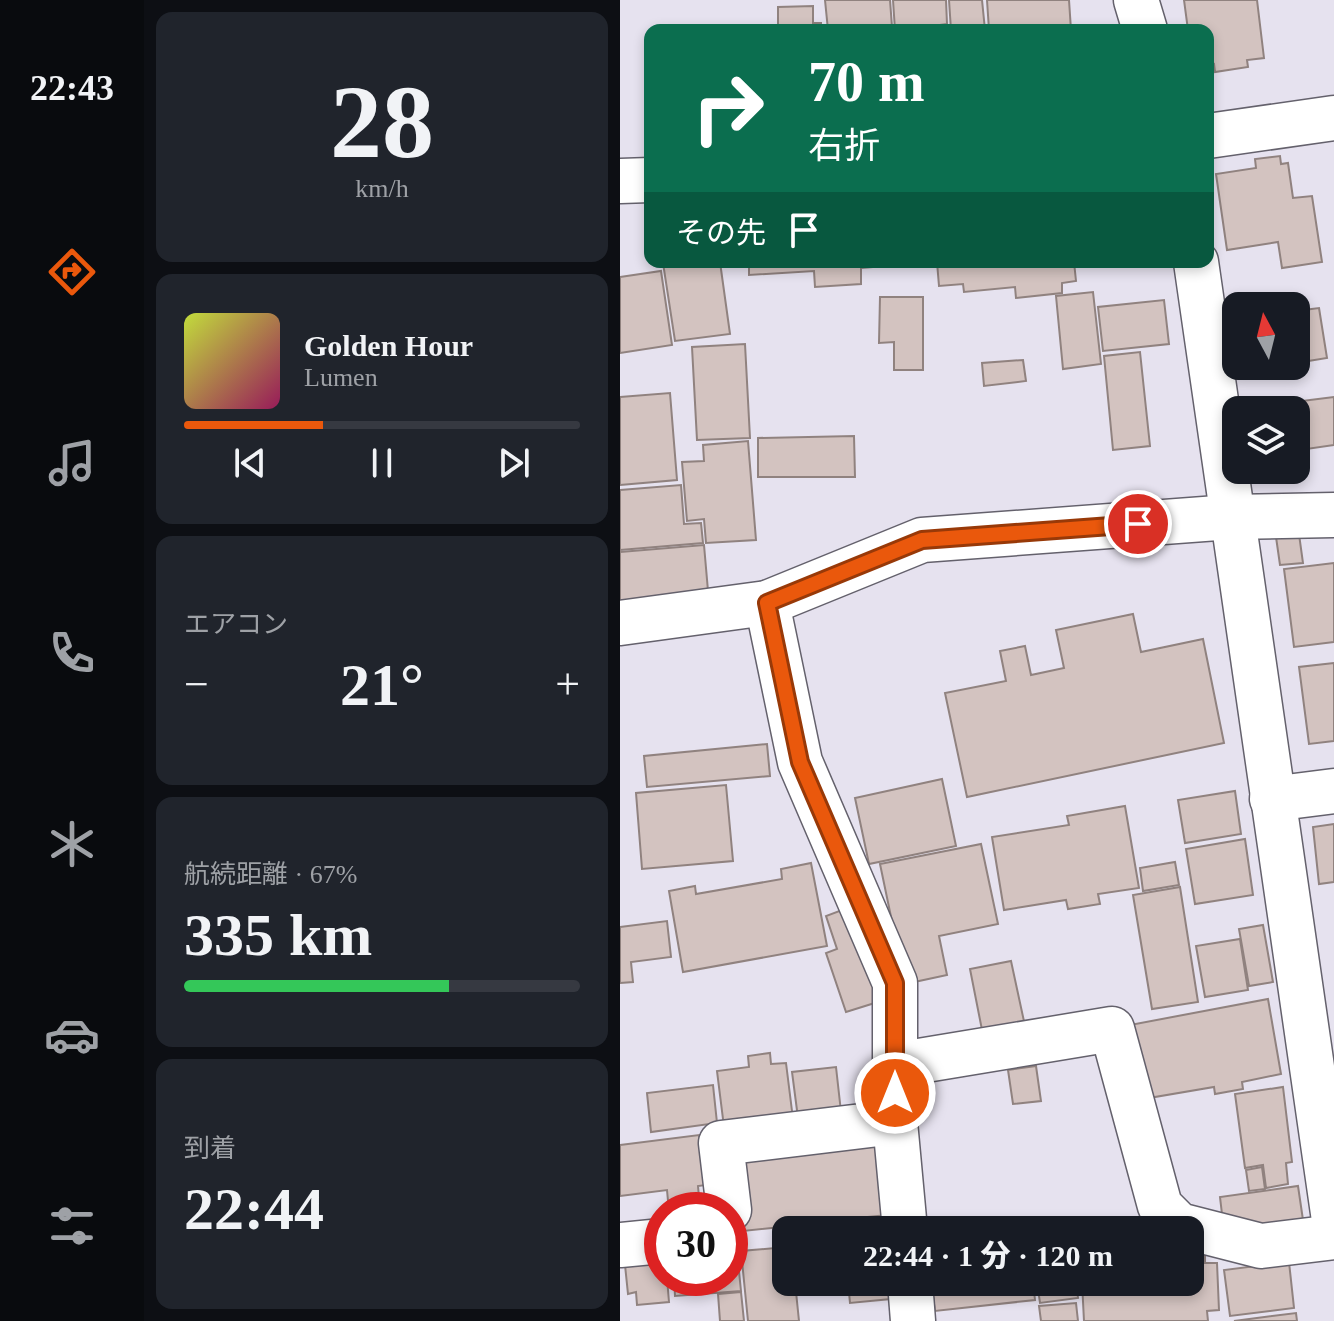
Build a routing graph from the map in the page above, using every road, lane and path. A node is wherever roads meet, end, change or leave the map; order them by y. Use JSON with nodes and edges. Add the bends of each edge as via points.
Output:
{"nodes":[{"id":1,"x":1136,"y":0,"type":"edge"},
{"id":2,"x":1143,"y":24,"type":"edge"},
{"id":3,"x":1334,"y":118,"type":"edge"},
{"id":4,"x":1214,"y":135,"type":"edge"},
{"id":5,"x":644,"y":180,"type":"edge"},
{"id":6,"x":620,"y":181,"type":"edge"},
{"id":7,"x":1197,"y":268,"type":"edge"},
{"id":8,"x":1334,"y":515,"type":"edge"},
{"id":9,"x":1231,"y":517,"type":"junction"},
{"id":10,"x":767,"y":603,"type":"junction"},
{"id":11,"x":620,"y":623,"type":"edge"},
{"id":12,"x":1334,"y":791,"type":"edge"},
{"id":13,"x":1272,"y":799,"type":"junction"},
{"id":14,"x":895,"y":1065,"type":"junction"},
{"id":15,"x":895,"y":1122,"type":"junction"},
{"id":16,"x":727,"y":1192,"type":"edge"},
{"id":17,"x":904,"y":1216,"type":"edge"},
{"id":18,"x":1334,"y":1220,"type":"edge"},
{"id":19,"x":1334,"y":1237,"type":"edge"},
{"id":20,"x":644,"y":1243,"type":"edge"},
{"id":21,"x":620,"y":1245,"type":"edge"},
{"id":22,"x":911,"y":1296,"type":"edge"},
{"id":23,"x":913,"y":1321,"type":"edge"}],
"edges":[{"from":1,"to":2,"type":"street"},
{"from":3,"to":4,"type":"street"},
{"from":5,"to":6,"type":"street"},
{"from":7,"to":9,"type":"street"},
{"from":8,"to":9,"type":"street"},
{"from":9,"to":10,"type":"street","via":[[922,540]]},
{"from":9,"to":13,"type":"street"},
{"from":10,"to":11,"type":"street"},
{"from":10,"to":14,"type":"street","via":[[800,762],[895,983]]},
{"from":12,"to":13,"type":"street"},
{"from":13,"to":18,"type":"street"},
{"from":14,"to":15,"type":"street"},
{"from":14,"to":19,"type":"street","via":[[1112,1029],[1160,1206],[1179,1225],[1261,1246]]},
{"from":15,"to":16,"type":"street","via":[[721,1143]]},
{"from":15,"to":17,"type":"street"},
{"from":20,"to":21,"type":"street"},
{"from":22,"to":23,"type":"street"}]}
